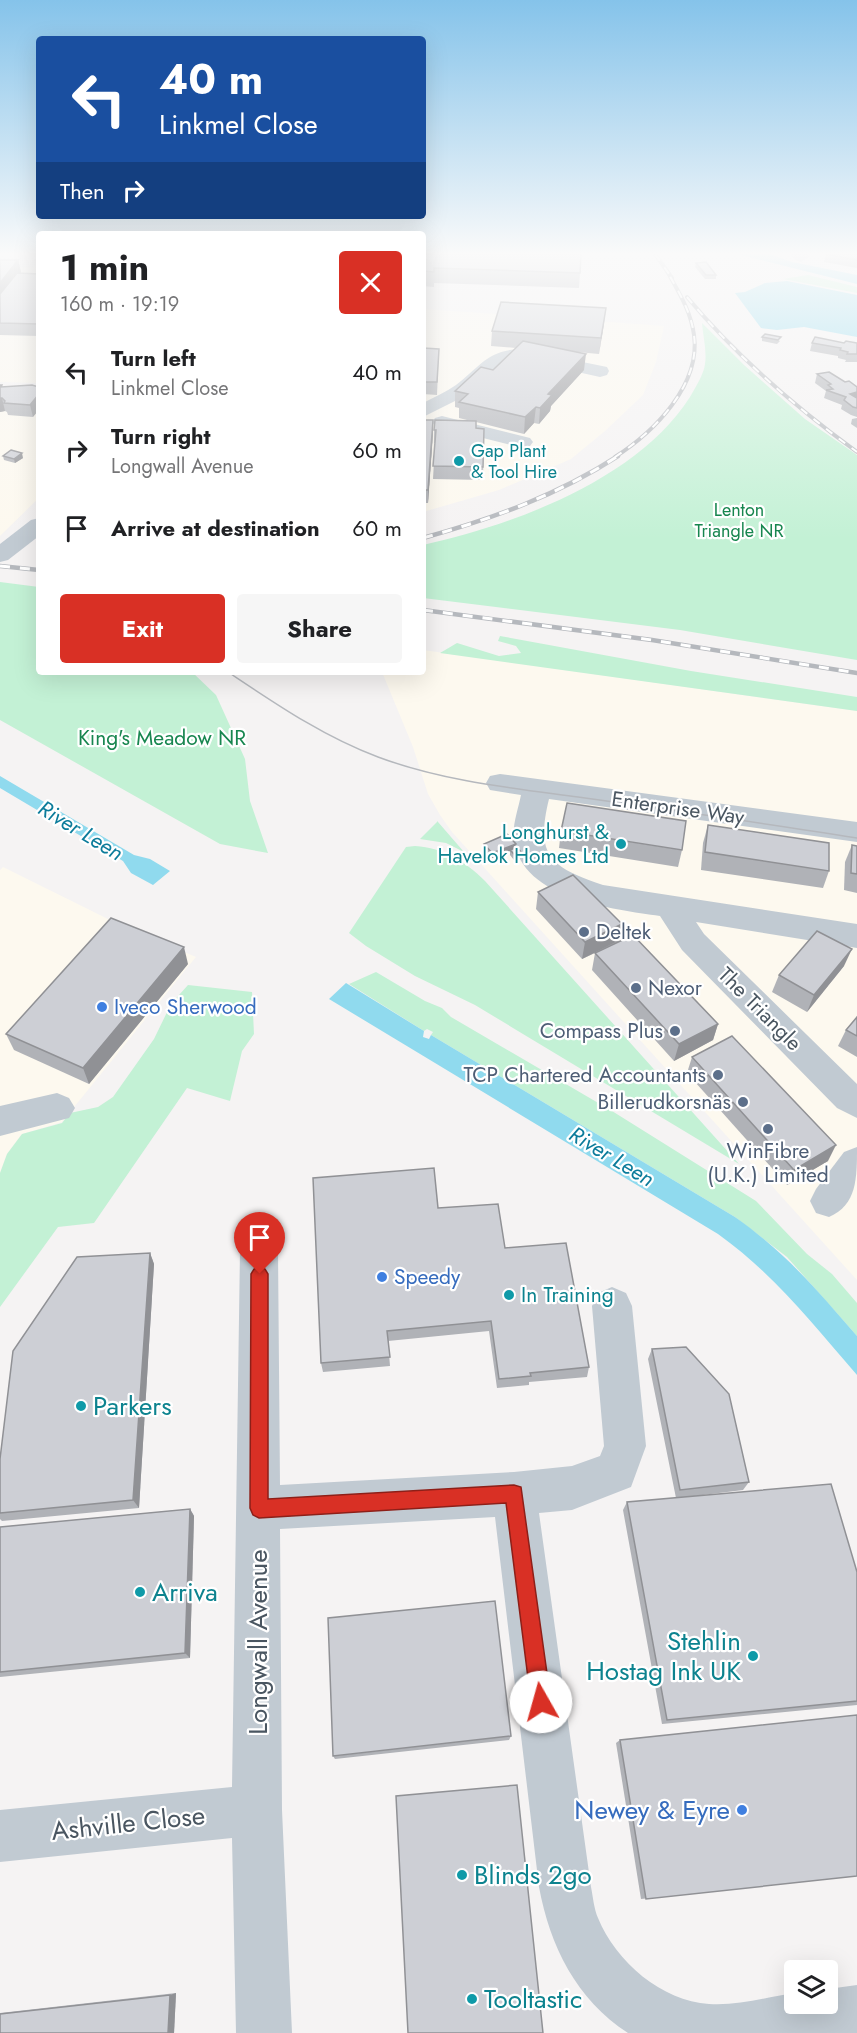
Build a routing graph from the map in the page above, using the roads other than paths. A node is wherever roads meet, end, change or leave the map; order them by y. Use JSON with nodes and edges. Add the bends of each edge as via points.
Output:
{"nodes":[{"id":1,"x":600,"y":371,"type":"dead end"},
{"id":2,"x":426,"y":409,"type":"edge"},
{"id":3,"x":426,"y":419,"type":"edge"},
{"id":4,"x":523,"y":442,"type":"dead end"},
{"id":5,"x":31,"y":531,"type":"edge"},
{"id":6,"x":0,"y":555,"type":"edge"},
{"id":7,"x":500,"y":783,"type":"dead end"},
{"id":8,"x":537,"y":788,"type":"junction"},
{"id":9,"x":857,"y":832,"type":"edge"},
{"id":10,"x":670,"y":907,"type":"junction"},
{"id":11,"x":857,"y":936,"type":"edge"},
{"id":12,"x":857,"y":1103,"type":"edge"},
{"id":13,"x":57,"y":1108,"type":"dead end"},
{"id":14,"x":0,"y":1121,"type":"edge"},
{"id":15,"x":857,"y":1163,"type":"edge"},
{"id":16,"x":829,"y":1201,"type":"dead end"},
{"id":17,"x":260,"y":1251,"type":"dead end"},
{"id":18,"x":612,"y":1306,"type":"dead end"},
{"id":19,"x":514,"y":1494,"type":"junction"},
{"id":20,"x":259,"y":1508,"type":"junction"},
{"id":21,"x":257,"y":1810,"type":"junction"},
{"id":22,"x":0,"y":1836,"type":"edge"},
{"id":23,"x":857,"y":2013,"type":"edge"},
{"id":24,"x":264,"y":2033,"type":"edge"}],
"edges":[{"from":1,"to":2,"type":"street","via":[[519,354],[504,355],[462,390]]},
{"from":3,"to":4,"type":"street"},
{"from":5,"to":6,"type":"street"},
{"from":7,"to":8,"type":"street","name":"Enterprise Way"},
{"from":8,"to":9,"type":"street","name":"Enterprise Way"},
{"from":8,"to":10,"type":"street","via":[[529,844],[536,859],[553,876],[604,896]]},
{"from":10,"to":11,"type":"street"},
{"from":10,"to":12,"type":"street","name":"The Triangle","via":[[693,942]]},
{"from":13,"to":14,"type":"street"},
{"from":15,"to":16,"type":"street"},
{"from":17,"to":20,"type":"street","name":"Longwall Avenue"},
{"from":18,"to":19,"type":"street","via":[[625,1446],[616,1472],[572,1488]]},
{"from":19,"to":20,"type":"street"},
{"from":19,"to":23,"type":"street","via":[[565,1887],[575,1930],[589,1954],[608,1980],[640,2010],[672,2027],[708,2032]]},
{"from":20,"to":21,"type":"street","name":"Longwall Avenue"},
{"from":21,"to":22,"type":"street","name":"Ashville Close"},
{"from":21,"to":24,"type":"street","name":"Longwall Avenue"}]}
